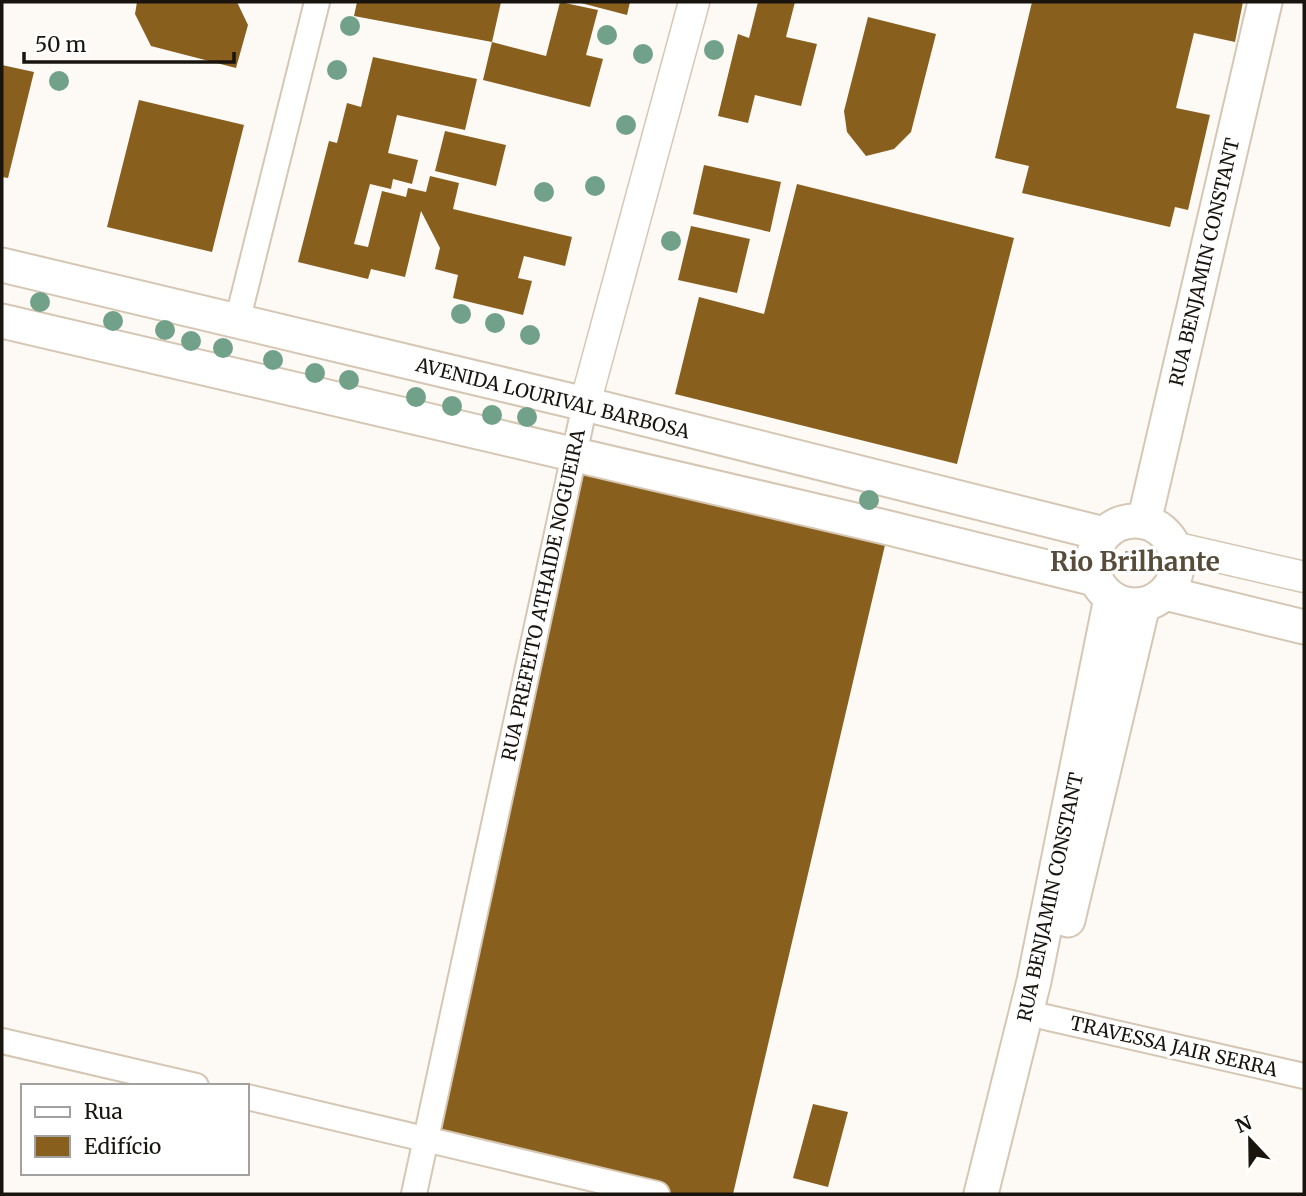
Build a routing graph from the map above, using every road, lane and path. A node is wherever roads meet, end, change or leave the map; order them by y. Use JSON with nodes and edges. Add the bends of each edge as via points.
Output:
{"nodes":[{"id":1,"x":317,"y":2,"type":"edge"},
{"id":2,"x":694,"y":2,"type":"edge"},
{"id":3,"x":1265,"y":2,"type":"edge"},
{"id":4,"x":2,"y":265,"type":"edge"},
{"id":5,"x":2,"y":321,"type":"edge"},
{"id":6,"x":237,"y":322,"type":"junction"},
{"id":7,"x":585,"y":404,"type":"junction"},
{"id":8,"x":573,"y":453,"type":"junction"},
{"id":9,"x":1144,"y":522,"type":"junction"},
{"id":10,"x":1104,"y":534,"type":"junction"},
{"id":11,"x":1174,"y":547,"type":"junction"},
{"id":12,"x":1304,"y":577,"type":"edge"},
{"id":13,"x":1103,"y":589,"type":"junction"},
{"id":14,"x":1154,"y":599,"type":"junction"},
{"id":15,"x":1304,"y":627,"type":"edge"},
{"id":16,"x":1045,"y":1017,"type":"junction"},
{"id":17,"x":2,"y":1041,"type":"edge"},
{"id":18,"x":1304,"y":1076,"type":"edge"},
{"id":19,"x":187,"y":1084,"type":"edge"},
{"id":20,"x":248,"y":1097,"type":"edge"},
{"id":21,"x":426,"y":1139,"type":"junction"},
{"id":22,"x":414,"y":1194,"type":"edge"},
{"id":23,"x":657,"y":1194,"type":"edge"},
{"id":24,"x":981,"y":1194,"type":"edge"},
{"id":25,"x":1002,"y":1194,"type":"edge"}],
"edges":[{"from":1,"to":6,"type":"street"},
{"from":2,"to":7,"type":"street","name":"RUA PREFEITO ATHAIDE NOGUEIRA"},
{"from":3,"to":9,"type":"main road","name":"RUA BENJAMIN CONSTANT"},
{"from":4,"to":6,"type":"main road","name":"AVENIDA LOURIVAL BARBOSA"},
{"from":5,"to":8,"type":"main road"},
{"from":6,"to":7,"type":"main road","name":"AVENIDA LOURIVAL BARBOSA"},
{"from":7,"to":8,"type":"street","name":"RUA PREFEITO ATHAIDE NOGUEIRA"},
{"from":7,"to":10,"type":"main road","name":"AVENIDA LOURIVAL BARBOSA"},
{"from":8,"to":13,"type":"main road"},
{"from":8,"to":21,"type":"street","name":"RUA PREFEITO ATHAIDE NOGUEIRA"},
{"from":9,"to":10,"type":"main road","via":[[1116,525]]},
{"from":9,"to":11,"type":"main road","via":[[1167,535]]},
{"from":10,"to":13,"type":"main road","via":[[1093,555]]},
{"from":11,"to":12,"type":"street"},
{"from":11,"to":14,"type":"main road","via":[[1177,571]]},
{"from":13,"to":14,"type":"main road","via":[[1121,603]]},
{"from":13,"to":24,"type":"main road","name":"RUA BENJAMIN CONSTANT","via":[[1034,981]]},
{"from":14,"to":15,"type":"main road"},
{"from":14,"to":16,"type":"main road","name":"RUA BENJAMIN CONSTANT"},
{"from":16,"to":18,"type":"street","name":"TRAVESSA JAIR SERRA"},
{"from":16,"to":25,"type":"main road","name":"RUA BENJAMIN CONSTANT"},
{"from":17,"to":19,"type":"street"},
{"from":20,"to":21,"type":"street"},
{"from":21,"to":22,"type":"street","name":"RUA PREFEITO ATHAIDE NOGUEIRA"},
{"from":21,"to":23,"type":"street"}]}
